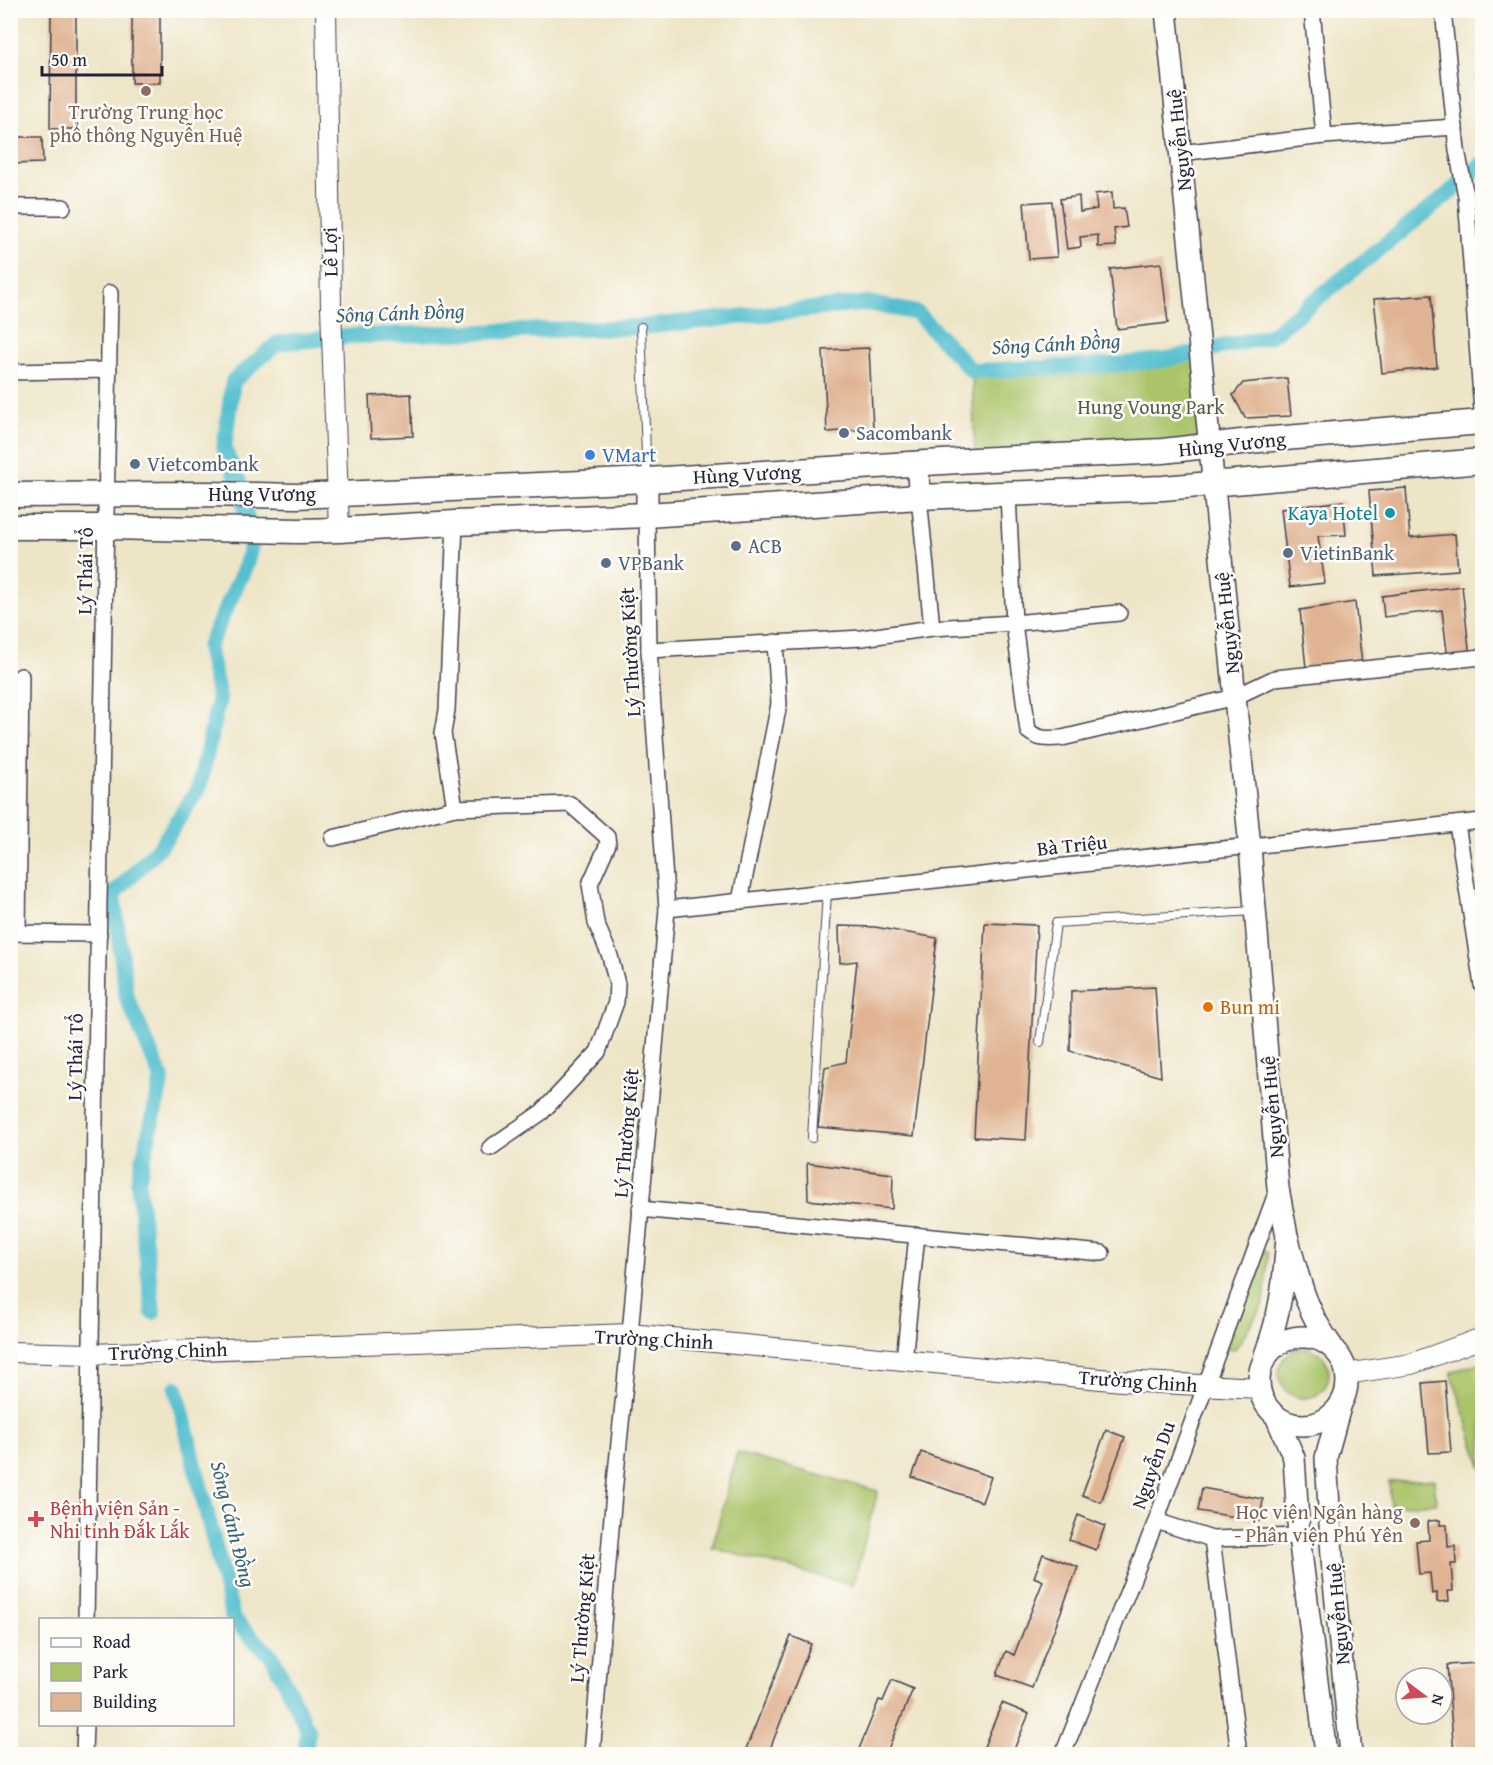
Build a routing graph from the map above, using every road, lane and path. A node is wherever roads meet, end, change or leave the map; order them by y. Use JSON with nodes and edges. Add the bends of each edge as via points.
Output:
{"nodes":[{"id":1,"x":326,"y":10,"type":"edge"},
{"id":2,"x":1166,"y":10,"type":"edge"},
{"id":3,"x":1312,"y":10,"type":"edge"},
{"id":4,"x":1443,"y":10,"type":"edge"},
{"id":5,"x":1455,"y":127,"type":"junction"},
{"id":6,"x":1324,"y":136,"type":"junction"},
{"id":7,"x":1180,"y":153,"type":"junction"},
{"id":8,"x":10,"y":207,"type":"edge"},
{"id":9,"x":63,"y":207,"type":"dead end"},
{"id":10,"x":110,"y":293,"type":"dead end"},
{"id":11,"x":641,"y":327,"type":"dead end"},
{"id":12,"x":109,"y":370,"type":"junction"},
{"id":13,"x":10,"y":372,"type":"edge"},
{"id":14,"x":1482,"y":410,"type":"edge"},
{"id":15,"x":1482,"y":422,"type":"edge"},
{"id":16,"x":1208,"y":445,"type":"junction"},
{"id":17,"x":1482,"y":461,"type":"edge"},
{"id":18,"x":918,"y":464,"type":"junction"},
{"id":19,"x":647,"y":480,"type":"junction"},
{"id":20,"x":1213,"y":483,"type":"junction"},
{"id":21,"x":338,"y":494,"type":"junction"},
{"id":22,"x":1008,"y":494,"type":"junction"},
{"id":23,"x":10,"y":495,"type":"edge"},
{"id":24,"x":107,"y":495,"type":"junction"},
{"id":25,"x":919,"y":497,"type":"junction"},
{"id":26,"x":647,"y":515,"type":"junction"},
{"id":27,"x":455,"y":523,"type":"junction"},
{"id":28,"x":10,"y":527,"type":"edge"},
{"id":29,"x":106,"y":527,"type":"junction"},
{"id":30,"x":339,"y":530,"type":"junction"},
{"id":31,"x":1119,"y":613,"type":"dead end"},
{"id":32,"x":1014,"y":623,"type":"junction"},
{"id":33,"x":932,"y":627,"type":"junction"},
{"id":34,"x":775,"y":642,"type":"junction"},
{"id":35,"x":650,"y":650,"type":"junction"},
{"id":36,"x":1482,"y":657,"type":"edge"},
{"id":37,"x":21,"y":676,"type":"dead end"},
{"id":38,"x":1235,"y":697,"type":"junction"},
{"id":39,"x":454,"y":808,"type":"junction"},
{"id":40,"x":1482,"y":821,"type":"edge"},
{"id":41,"x":1457,"y":824,"type":"junction"},
{"id":42,"x":333,"y":838,"type":"dead end"},
{"id":43,"x":1250,"y":847,"type":"junction"},
{"id":44,"x":827,"y":892,"type":"junction"},
{"id":45,"x":740,"y":901,"type":"junction"},
{"id":46,"x":667,"y":909,"type":"junction"},
{"id":47,"x":1255,"y":910,"type":"junction"},
{"id":48,"x":14,"y":933,"type":"edge"},
{"id":49,"x":99,"y":934,"type":"junction"},
{"id":50,"x":1482,"y":985,"type":"edge"},
{"id":51,"x":1040,"y":1042,"type":"dead end"},
{"id":52,"x":812,"y":1138,"type":"dead end"},
{"id":53,"x":490,"y":1148,"type":"dead end"},
{"id":54,"x":1278,"y":1188,"type":"junction"},
{"id":55,"x":640,"y":1209,"type":"junction"},
{"id":56,"x":917,"y":1235,"type":"junction"},
{"id":57,"x":1287,"y":1236,"type":"junction"},
{"id":58,"x":1102,"y":1253,"type":"dead end"},
{"id":59,"x":630,"y":1334,"type":"junction"},
{"id":60,"x":1482,"y":1338,"type":"edge"},
{"id":61,"x":1334,"y":1349,"type":"junction"},
{"id":62,"x":10,"y":1352,"type":"edge"},
{"id":63,"x":91,"y":1354,"type":"junction"},
{"id":64,"x":904,"y":1360,"type":"junction"},
{"id":65,"x":1263,"y":1361,"type":"junction"},
{"id":66,"x":1346,"y":1374,"type":"junction"},
{"id":67,"x":1204,"y":1385,"type":"junction"},
{"id":68,"x":1259,"y":1388,"type":"junction"},
{"id":69,"x":1341,"y":1403,"type":"junction"},
{"id":70,"x":1276,"y":1416,"type":"junction"},
{"id":71,"x":1156,"y":1521,"type":"junction"},
{"id":72,"x":1299,"y":1536,"type":"junction"},
{"id":73,"x":1212,"y":1539,"type":"junction"},
{"id":74,"x":1333,"y":1572,"type":"junction"},
{"id":75,"x":1305,"y":1578,"type":"junction"},
{"id":76,"x":86,"y":1618,"type":"edge"},
{"id":77,"x":85,"y":1726,"type":"edge"},
{"id":78,"x":1066,"y":1754,"type":"edge"},
{"id":79,"x":84,"y":1755,"type":"edge"},
{"id":80,"x":592,"y":1755,"type":"edge"},
{"id":81,"x":1239,"y":1755,"type":"edge"},
{"id":82,"x":1326,"y":1755,"type":"edge"},
{"id":83,"x":1351,"y":1755,"type":"edge"}],
"edges":[{"from":1,"to":21,"type":"street","name":"Lê Lợi"},
{"from":2,"to":7,"type":"main road","name":"Nguyễn Huệ"},
{"from":3,"to":6,"type":"street"},
{"from":4,"to":5,"type":"street"},
{"from":5,"to":6,"type":"street"},
{"from":5,"to":14,"type":"street","via":[[1466,196]]},
{"from":6,"to":7,"type":"street"},
{"from":7,"to":16,"type":"main road","name":"Nguyễn Huệ"},
{"from":8,"to":9,"type":"street"},
{"from":10,"to":12,"type":"street","name":"Lý Thái Tổ"},
{"from":11,"to":19,"type":"lane"},
{"from":12,"to":13,"type":"street"},
{"from":12,"to":24,"type":"street","name":"Lý Thái Tổ"},
{"from":15,"to":16,"type":"main road","name":"Hùng Vương"},
{"from":16,"to":18,"type":"main road","name":"Hùng Vương","via":[[1163,451]]},
{"from":16,"to":20,"type":"main road","name":"Nguyễn Huệ"},
{"from":17,"to":20,"type":"main road","name":"Hùng Vương"},
{"from":18,"to":19,"type":"main road","name":"Hùng Vương"},
{"from":18,"to":25,"type":"main road"},
{"from":19,"to":21,"type":"main road","name":"Hùng Vương"},
{"from":19,"to":26,"type":"main road"},
{"from":20,"to":22,"type":"main road","name":"Hùng Vương"},
{"from":20,"to":38,"type":"main road","name":"Nguyễn Huệ"},
{"from":21,"to":24,"type":"main road","name":"Hùng Vương"},
{"from":21,"to":30,"type":"street","name":"Lê Lợi"},
{"from":22,"to":25,"type":"main road","name":"Hùng Vương"},
{"from":22,"to":32,"type":"street"},
{"from":23,"to":24,"type":"main road","name":"Hùng Vương"},
{"from":24,"to":29,"type":"street","name":"Lý Thái Tổ"},
{"from":25,"to":26,"type":"main road","name":"Hùng Vương"},
{"from":25,"to":33,"type":"street"},
{"from":26,"to":27,"type":"main road","name":"Hùng Vương"},
{"from":26,"to":35,"type":"street","name":"Lý Thường Kiệt"},
{"from":27,"to":30,"type":"main road","name":"Hùng Vương"},
{"from":27,"to":39,"type":"street","via":[[447,710],[442,733]]},
{"from":28,"to":29,"type":"main road","name":"Hùng Vương"},
{"from":29,"to":30,"type":"main road","name":"Hùng Vương"},
{"from":29,"to":49,"type":"street","name":"Lý Thái Tổ"},
{"from":31,"to":32,"type":"street"},
{"from":32,"to":33,"type":"street"},
{"from":32,"to":38,"type":"street","via":[[1028,731],[1036,738],[1062,738]]},
{"from":33,"to":34,"type":"street","via":[[862,638]]},
{"from":34,"to":35,"type":"street"},
{"from":34,"to":45,"type":"street","via":[[779,704]]},
{"from":35,"to":46,"type":"street","name":"Lý Thường Kiệt"},
{"from":36,"to":38,"type":"street","via":[[1275,678]]},
{"from":37,"to":48,"type":"street"},
{"from":38,"to":43,"type":"main road","name":"Nguyễn Huệ"},
{"from":39,"to":42,"type":"street"},
{"from":39,"to":53,"type":"street","via":[[570,804],[607,837],[608,844],[590,884],[596,922],[617,984],[616,1002],[598,1052],[542,1112]]},
{"from":40,"to":41,"type":"street","name":"Bà Triệu"},
{"from":41,"to":43,"type":"street","name":"Bà Triệu"},
{"from":41,"to":50,"type":"street"},
{"from":43,"to":44,"type":"street","name":"Bà Triệu"},
{"from":43,"to":47,"type":"main road","name":"Nguyễn Huệ"},
{"from":44,"to":45,"type":"street","name":"Bà Triệu"},
{"from":44,"to":52,"type":"lane"},
{"from":45,"to":46,"type":"street","name":"Bà Triệu"},
{"from":46,"to":55,"type":"street","name":"Lý Thường Kiệt"},
{"from":47,"to":51,"type":"lane","via":[[1056,923]]},
{"from":47,"to":54,"type":"main road","name":"Nguyễn Huệ"},
{"from":48,"to":49,"type":"street"},
{"from":49,"to":63,"type":"street","name":"Lý Thái Tổ"},
{"from":54,"to":57,"type":"main road","name":"Nguyễn Huệ"},
{"from":54,"to":67,"type":"street","name":"Nguyễn Du"},
{"from":55,"to":56,"type":"street"},
{"from":55,"to":59,"type":"street","name":"Lý Thường Kiệt"},
{"from":56,"to":58,"type":"street"},
{"from":56,"to":64,"type":"street"},
{"from":57,"to":61,"type":"main road","via":[[1308,1308]]},
{"from":57,"to":65,"type":"main road","via":[[1283,1292],[1276,1327]]},
{"from":59,"to":63,"type":"street","name":"Trường Chinh"},
{"from":59,"to":64,"type":"street","name":"Trường Chinh"},
{"from":59,"to":80,"type":"street","name":"Lý Thường Kiệt"},
{"from":60,"to":66,"type":"street","via":[[1411,1364]]},
{"from":61,"to":65,"type":"main road","via":[[1316,1339],[1296,1337],[1282,1341]]},
{"from":61,"to":66,"type":"main road"},
{"from":62,"to":63,"type":"street","name":"Trường Chinh"},
{"from":63,"to":76,"type":"street","name":"Lý Thái Tổ"},
{"from":64,"to":67,"type":"street","name":"Trường Chinh"},
{"from":65,"to":68,"type":"main road"},
{"from":66,"to":69,"type":"main road"},
{"from":67,"to":68,"type":"street","name":"Trường Chinh"},
{"from":67,"to":71,"type":"street","name":"Nguyễn Du"},
{"from":68,"to":70,"type":"main road"},
{"from":69,"to":70,"type":"main road","via":[[1331,1415],[1304,1425]]},
{"from":69,"to":74,"type":"main road","name":"Nguyễn Huệ","via":[[1326,1458]]},
{"from":70,"to":72,"type":"main road","name":"Nguyễn Huệ","via":[[1294,1458]]},
{"from":71,"to":73,"type":"street"},
{"from":71,"to":78,"type":"street","name":"Nguyễn Du"},
{"from":72,"to":73,"type":"street"},
{"from":72,"to":75,"type":"main road","name":"Nguyễn Huệ"},
{"from":73,"to":81,"type":"street"},
{"from":74,"to":75,"type":"main road"},
{"from":74,"to":83,"type":"main road","name":"Nguyễn Huệ"},
{"from":75,"to":82,"type":"main road","name":"Nguyễn Huệ"},
{"from":77,"to":79,"type":"street"}]}
